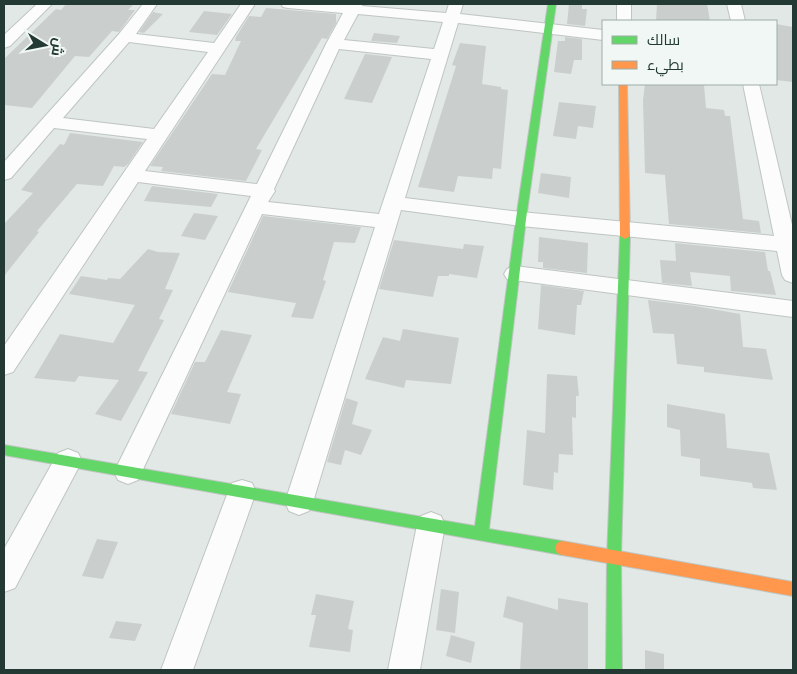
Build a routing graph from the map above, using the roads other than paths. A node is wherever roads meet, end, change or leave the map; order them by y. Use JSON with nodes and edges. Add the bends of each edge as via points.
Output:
{"nodes":[{"id":1,"x":45,"y":4,"type":"edge"},
{"id":2,"x":150,"y":4,"type":"edge"},
{"id":3,"x":248,"y":4,"type":"edge"},
{"id":4,"x":288,"y":4,"type":"edge"},
{"id":5,"x":552,"y":4,"type":"edge"},
{"id":6,"x":624,"y":4,"type":"edge"},
{"id":7,"x":734,"y":4,"type":"edge"},
{"id":8,"x":355,"y":7,"type":"edge"},
{"id":9,"x":454,"y":11,"type":"edge"},
{"id":10,"x":624,"y":20,"type":"edge"},
{"id":11,"x":738,"y":20,"type":"edge"},
{"id":12,"x":4,"y":23,"type":"edge"},
{"id":13,"x":23,"y":25,"type":"junction"},
{"id":14,"x":547,"y":29,"type":"junction"},
{"id":15,"x":602,"y":35,"type":"edge"},
{"id":16,"x":125,"y":37,"type":"junction"},
{"id":17,"x":4,"y":42,"type":"edge"},
{"id":18,"x":334,"y":44,"type":"junction"},
{"id":19,"x":218,"y":48,"type":"junction"},
{"id":20,"x":440,"y":55,"type":"junction"},
{"id":21,"x":624,"y":85,"type":"edge"},
{"id":22,"x":751,"y":85,"type":"edge"},
{"id":23,"x":48,"y":122,"type":"junction"},
{"id":24,"x":160,"y":135,"type":"junction"},
{"id":25,"x":8,"y":165,"type":"edge"},
{"id":26,"x":132,"y":175,"type":"junction"},
{"id":27,"x":261,"y":199,"type":"junction"},
{"id":28,"x":390,"y":212,"type":"junction"},
{"id":29,"x":521,"y":219,"type":"junction"},
{"id":30,"x":624,"y":229,"type":"junction"},
{"id":31,"x":790,"y":245,"type":"edge"},
{"id":32,"x":514,"y":274,"type":"junction"},
{"id":33,"x":793,"y":276,"type":"edge"},
{"id":34,"x":622,"y":288,"type":"junction"},
{"id":35,"x":793,"y":309,"type":"edge"},
{"id":36,"x":4,"y":365,"type":"edge"},
{"id":37,"x":4,"y":450,"type":"edge"},
{"id":38,"x":68,"y":462,"type":"junction"},
{"id":39,"x":128,"y":472,"type":"junction"},
{"id":40,"x":242,"y":492,"type":"junction"},
{"id":41,"x":299,"y":502,"type":"junction"},
{"id":42,"x":431,"y":525,"type":"junction"},
{"id":43,"x":481,"y":534,"type":"junction"},
{"id":44,"x":614,"y":557,"type":"junction"},
{"id":45,"x":4,"y":578,"type":"edge"},
{"id":46,"x":793,"y":589,"type":"edge"},
{"id":47,"x":177,"y":670,"type":"edge"},
{"id":48,"x":404,"y":670,"type":"edge"},
{"id":49,"x":614,"y":670,"type":"edge"}],
"edges":[{"from":1,"to":13,"type":"street"},
{"from":2,"to":16,"type":"street"},
{"from":3,"to":19,"type":"street"},
{"from":4,"to":8,"type":"street"},
{"from":5,"to":14,"type":"street"},
{"from":6,"to":10,"type":"street"},
{"from":7,"to":11,"type":"street"},
{"from":8,"to":9,"type":"street"},
{"from":8,"to":18,"type":"street"},
{"from":9,"to":14,"type":"street"},
{"from":9,"to":20,"type":"street"},
{"from":12,"to":13,"type":"street"},
{"from":13,"to":17,"type":"street"},
{"from":14,"to":15,"type":"street"},
{"from":14,"to":29,"type":"street"},
{"from":16,"to":19,"type":"street"},
{"from":16,"to":23,"type":"street"},
{"from":18,"to":20,"type":"street"},
{"from":18,"to":27,"type":"street"},
{"from":19,"to":24,"type":"street"},
{"from":20,"to":28,"type":"street"},
{"from":21,"to":30,"type":"street"},
{"from":22,"to":31,"type":"street"},
{"from":23,"to":24,"type":"street"},
{"from":23,"to":25,"type":"street"},
{"from":24,"to":26,"type":"street"},
{"from":26,"to":27,"type":"street"},
{"from":26,"to":36,"type":"street"},
{"from":27,"to":28,"type":"street"},
{"from":27,"to":39,"type":"street"},
{"from":28,"to":29,"type":"street"},
{"from":28,"to":41,"type":"street"},
{"from":29,"to":30,"type":"street"},
{"from":29,"to":32,"type":"street"},
{"from":30,"to":31,"type":"street"},
{"from":30,"to":34,"type":"street"},
{"from":31,"to":33,"type":"street"},
{"from":32,"to":34,"type":"street"},
{"from":32,"to":43,"type":"street"},
{"from":34,"to":35,"type":"street"},
{"from":34,"to":44,"type":"street"},
{"from":37,"to":38,"type":"street"},
{"from":38,"to":39,"type":"street"},
{"from":38,"to":45,"type":"street"},
{"from":39,"to":40,"type":"street"},
{"from":40,"to":41,"type":"street"},
{"from":40,"to":47,"type":"street"},
{"from":41,"to":42,"type":"street"},
{"from":42,"to":43,"type":"street"},
{"from":42,"to":48,"type":"street"},
{"from":43,"to":44,"type":"street"},
{"from":44,"to":46,"type":"street"},
{"from":44,"to":49,"type":"street"}]}
